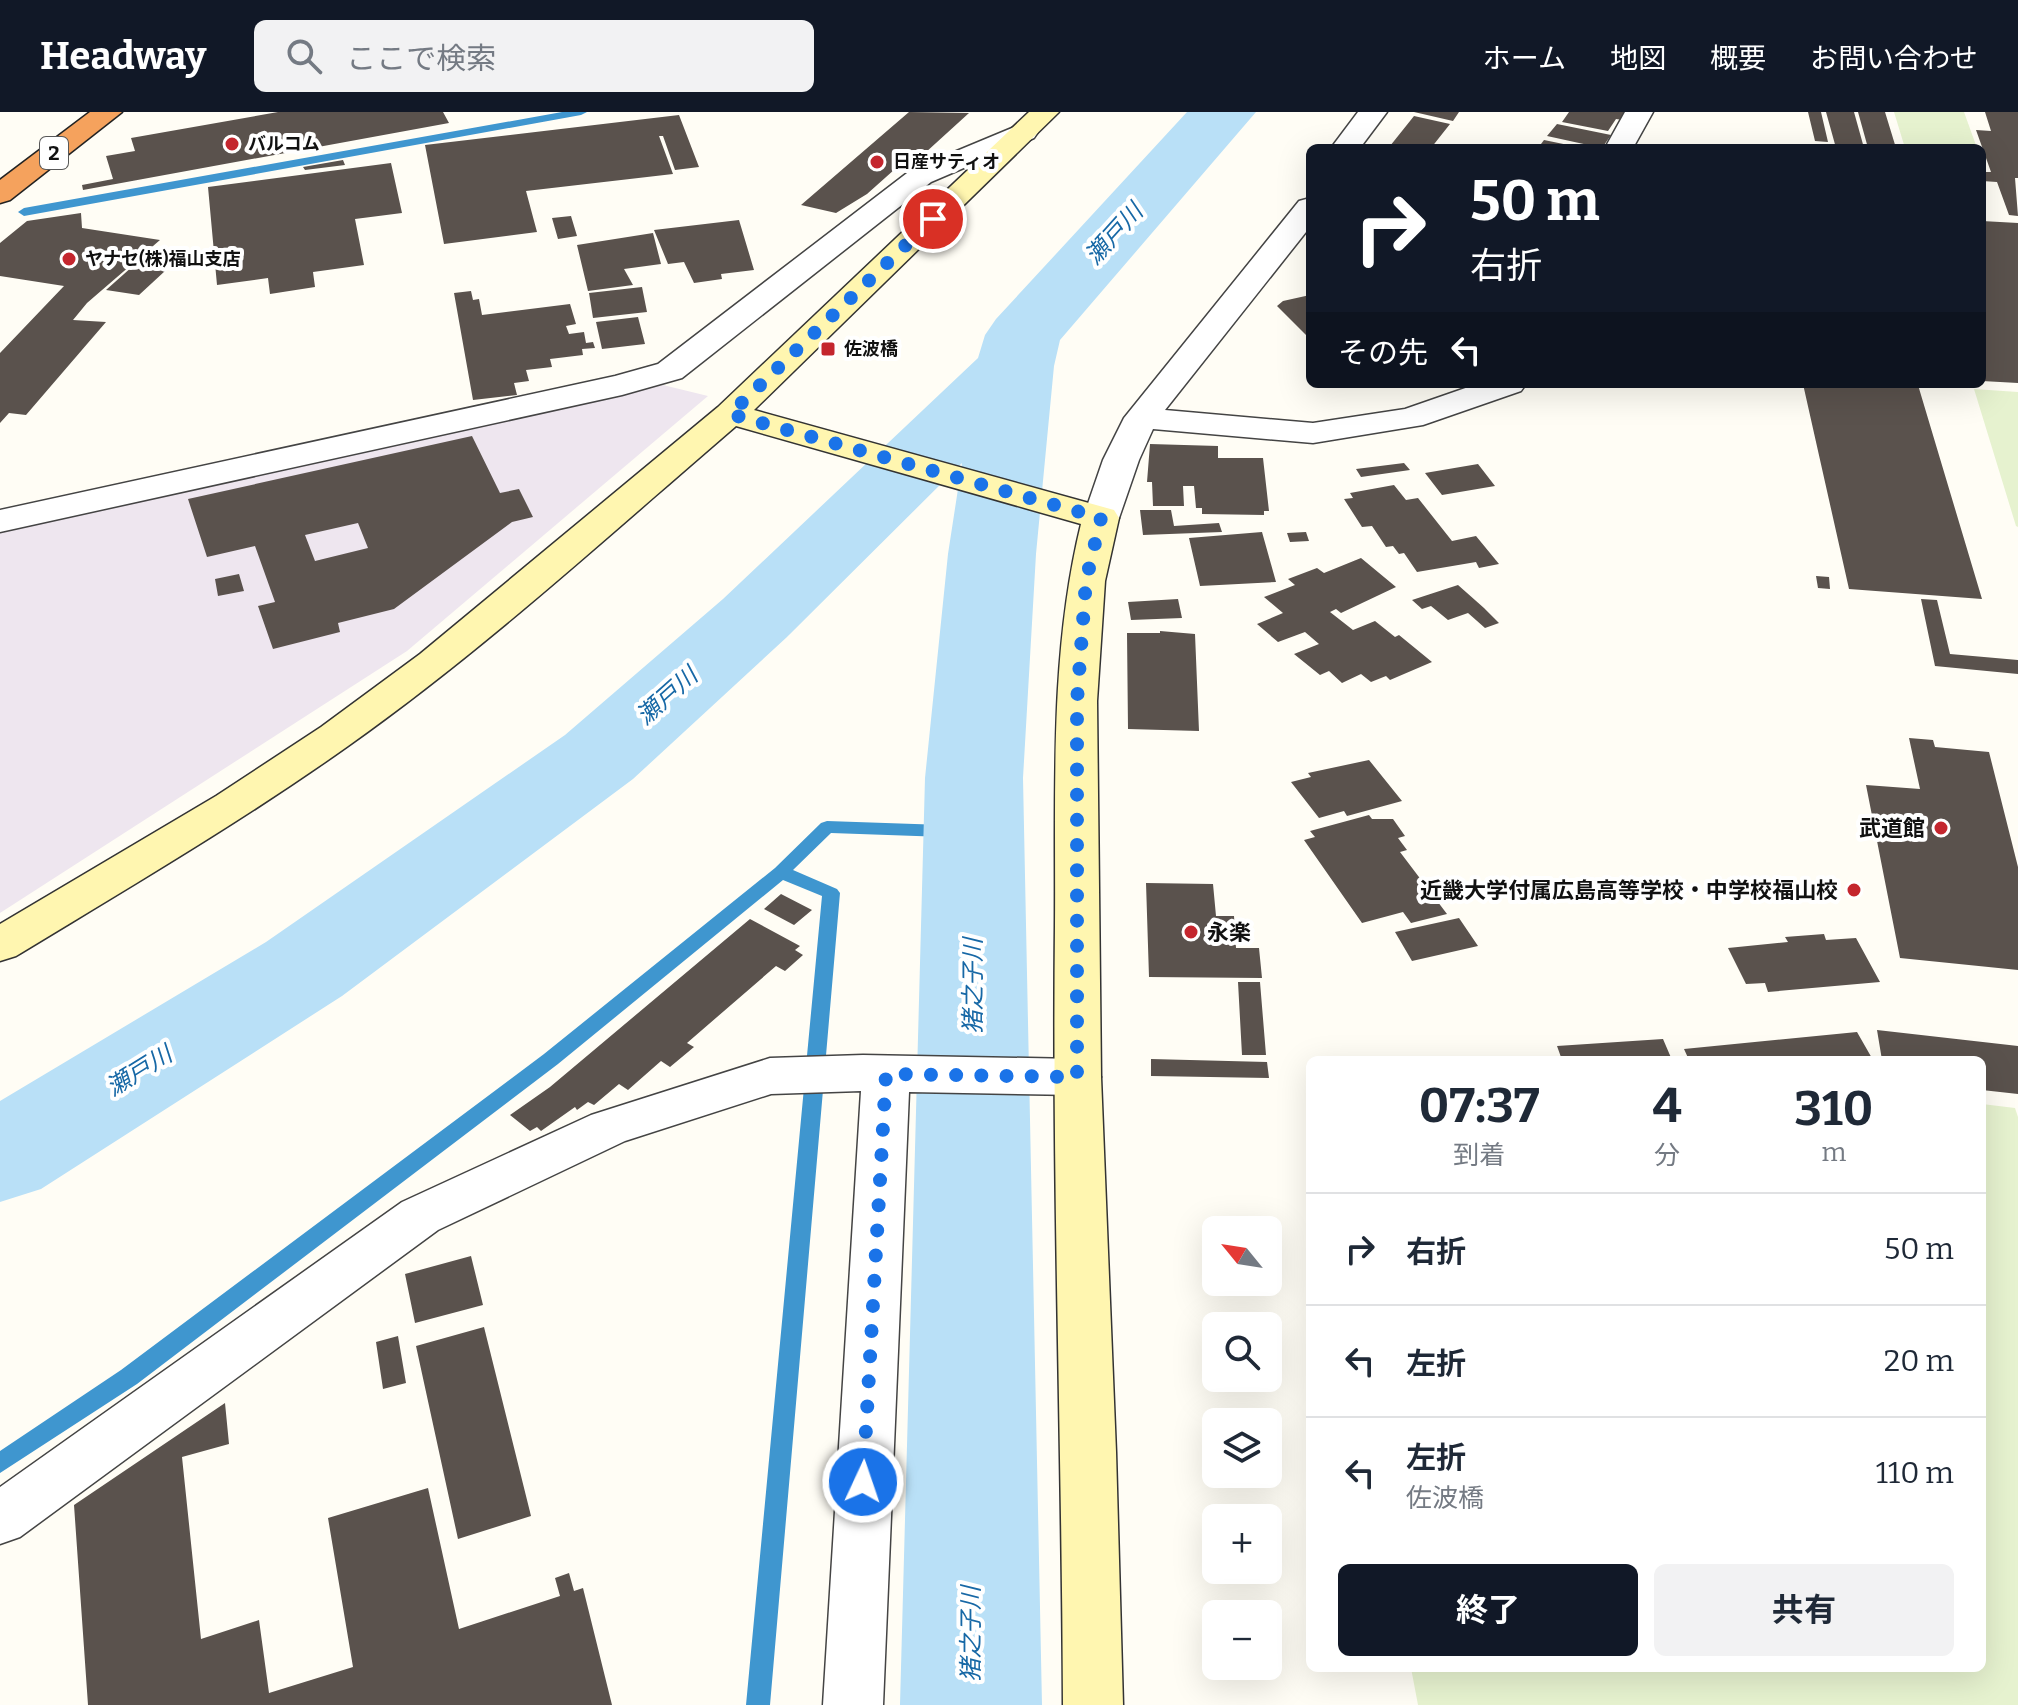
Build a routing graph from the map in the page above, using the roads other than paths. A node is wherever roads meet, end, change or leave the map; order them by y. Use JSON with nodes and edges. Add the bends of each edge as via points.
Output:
{"nodes":[{"id":1,"x":108,"y":112,"type":"edge"},
{"id":2,"x":1373,"y":112,"type":"edge"},
{"id":3,"x":1639,"y":112,"type":"edge"},
{"id":4,"x":1035,"y":122,"type":"edge"},
{"id":5,"x":1348,"y":144,"type":"edge"},
{"id":6,"x":1621,"y":144,"type":"edge"},
{"id":7,"x":0,"y":194,"type":"edge"},
{"id":8,"x":1306,"y":212,"type":"edge"},
{"id":9,"x":1497,"y":388,"type":"edge"},
{"id":10,"x":746,"y":418,"type":"junction"},
{"id":11,"x":1141,"y":418,"type":"junction"},
{"id":12,"x":1088,"y":514,"type":"junction"},
{"id":13,"x":0,"y":521,"type":"edge"},
{"id":14,"x":0,"y":945,"type":"edge"},
{"id":15,"x":885,"y":1074,"type":"junction"},
{"id":16,"x":1056,"y":1077,"type":"junction"},
{"id":17,"x":0,"y":1519,"type":"edge"},
{"id":18,"x":853,"y":1705,"type":"edge"},
{"id":19,"x":1093,"y":1705,"type":"edge"}],
"edges":[{"from":1,"to":7,"type":"highway","number":"2"},
{"from":2,"to":5,"type":"street"},
{"from":3,"to":6,"type":"street"},
{"from":4,"to":10,"type":"street"},
{"from":4,"to":13,"type":"street","via":[[921,176],[670,371]]},
{"from":8,"to":11,"type":"street"},
{"from":9,"to":11,"type":"street","via":[[1411,418],[1313,433]]},
{"from":10,"to":12,"type":"street"},
{"from":10,"to":14,"type":"street","via":[[335,736],[231,806]]},
{"from":11,"to":12,"type":"street"},
{"from":12,"to":16,"type":"street"},
{"from":15,"to":16,"type":"street"},
{"from":15,"to":17,"type":"street","via":[[770,1076],[608,1128],[420,1216]]},
{"from":15,"to":18,"type":"street"},
{"from":16,"to":19,"type":"street","via":[[1089,1452]]}]}
